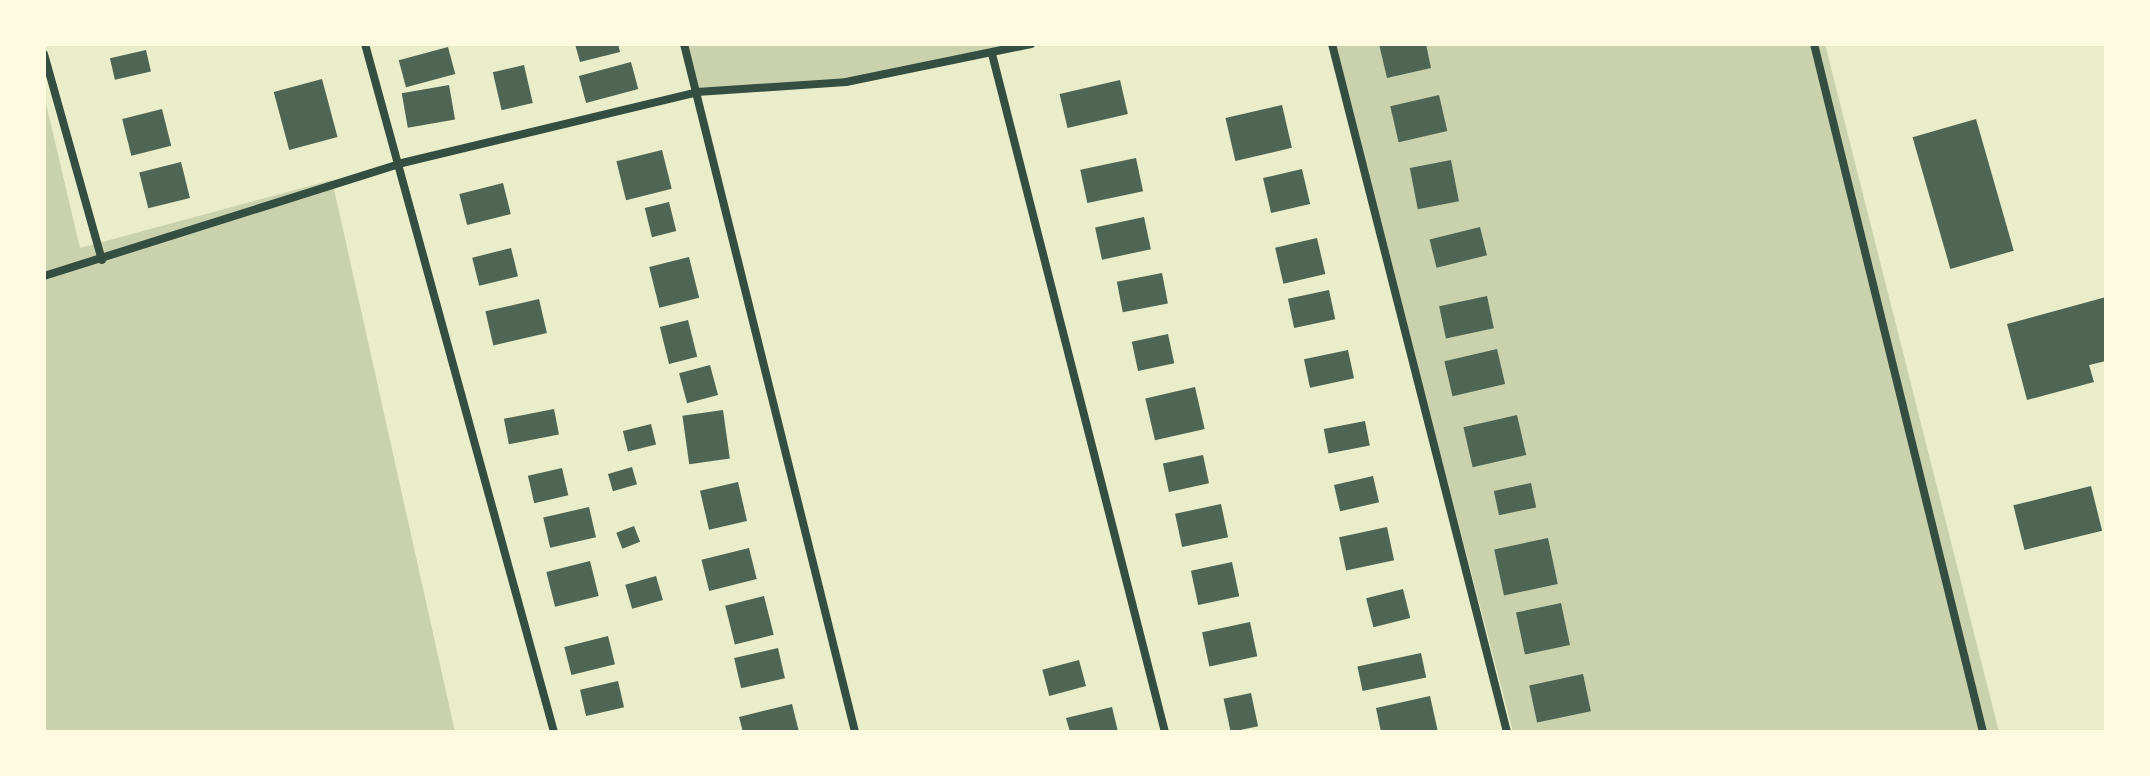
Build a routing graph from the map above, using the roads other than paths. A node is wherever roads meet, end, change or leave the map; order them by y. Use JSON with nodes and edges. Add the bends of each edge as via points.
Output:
{"nodes":[{"id":1,"x":365,"y":44,"type":"edge"},
{"id":2,"x":684,"y":44,"type":"edge"},
{"id":3,"x":1031,"y":44,"type":"edge"},
{"id":4,"x":1332,"y":44,"type":"edge"},
{"id":5,"x":1814,"y":44,"type":"edge"},
{"id":6,"x":44,"y":54,"type":"edge"},
{"id":7,"x":992,"y":54,"type":"junction"},
{"id":8,"x":697,"y":92,"type":"junction"},
{"id":9,"x":402,"y":163,"type":"junction"},
{"id":10,"x":102,"y":260,"type":"junction"},
{"id":11,"x":44,"y":276,"type":"edge"},
{"id":12,"x":554,"y":732,"type":"edge"},
{"id":13,"x":855,"y":732,"type":"edge"},
{"id":14,"x":1165,"y":732,"type":"edge"},
{"id":15,"x":1507,"y":732,"type":"edge"},
{"id":16,"x":1983,"y":732,"type":"edge"}],
"edges":[{"from":1,"to":9,"type":"street"},
{"from":2,"to":8,"type":"street"},
{"from":3,"to":7,"type":"street"},
{"from":4,"to":15,"type":"street"},
{"from":5,"to":16,"type":"street"},
{"from":6,"to":10,"type":"street"},
{"from":7,"to":8,"type":"street","via":[[846,82]]},
{"from":7,"to":14,"type":"street"},
{"from":8,"to":9,"type":"street"},
{"from":8,"to":13,"type":"street"},
{"from":9,"to":10,"type":"street"},
{"from":9,"to":12,"type":"street"},
{"from":10,"to":11,"type":"street"}]}
